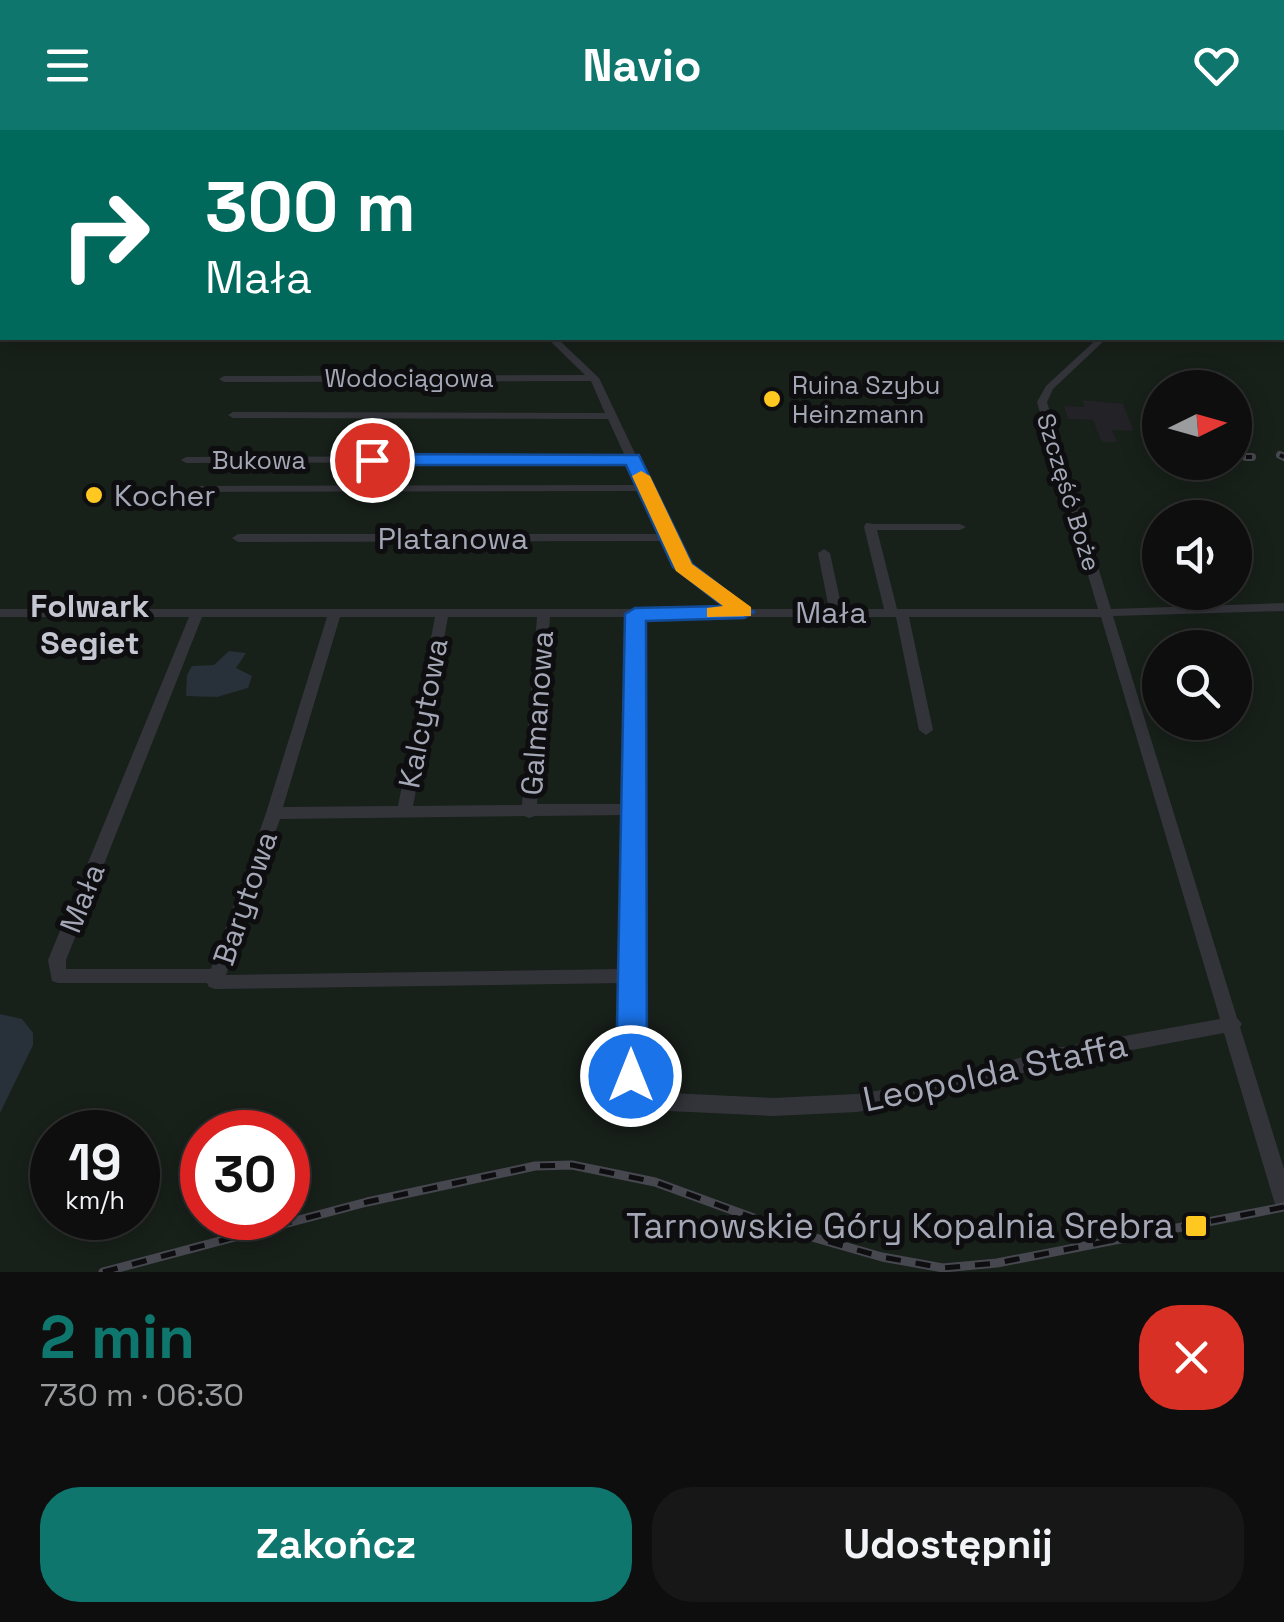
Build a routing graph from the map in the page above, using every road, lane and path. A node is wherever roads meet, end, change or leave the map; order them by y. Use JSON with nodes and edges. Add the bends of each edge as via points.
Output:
{"nodes":[{"id":1,"x":554,"y":340,"type":"edge"},
{"id":2,"x":1101,"y":340,"type":"edge"},
{"id":3,"x":224,"y":378,"type":"dead end"},
{"id":4,"x":594,"y":378,"type":"junction"},
{"id":5,"x":233,"y":415,"type":"dead end"},
{"id":6,"x":612,"y":416,"type":"junction"},
{"id":7,"x":633,"y":459,"type":"junction"},
{"id":8,"x":186,"y":460,"type":"dead end"},
{"id":9,"x":648,"y":488,"type":"junction"},
{"id":10,"x":195,"y":489,"type":"dead end"},
{"id":11,"x":960,"y":528,"type":"dead end"},
{"id":12,"x":668,"y":537,"type":"junction"},
{"id":13,"x":238,"y":538,"type":"dead end"},
{"id":14,"x":824,"y":553,"type":"dead end"},
{"id":15,"x":1284,"y":607,"type":"edge"},
{"id":16,"x":1105,"y":611,"type":"junction"},
{"id":17,"x":744,"y":612,"type":"junction"},
{"id":18,"x":836,"y":612,"type":"junction"},
{"id":19,"x":896,"y":612,"type":"junction"},
{"id":20,"x":0,"y":613,"type":"edge"},
{"id":21,"x":197,"y":613,"type":"junction"},
{"id":22,"x":335,"y":613,"type":"junction"},
{"id":23,"x":442,"y":614,"type":"junction"},
{"id":24,"x":544,"y":614,"type":"junction"},
{"id":25,"x":635,"y":614,"type":"junction"},
{"id":26,"x":926,"y":730,"type":"dead end"},
{"id":27,"x":631,"y":809,"type":"junction"},
{"id":28,"x":404,"y":812,"type":"junction"},
{"id":29,"x":529,"y":812,"type":"junction"},
{"id":30,"x":274,"y":813,"type":"junction"},
{"id":31,"x":217,"y":976,"type":"junction"},
{"id":32,"x":632,"y":976,"type":"junction"},
{"id":33,"x":1233,"y":1024,"type":"junction"},
{"id":34,"x":1284,"y":1201,"type":"edge"}],
"edges":[{"from":1,"to":4,"type":"street"},
{"from":2,"to":16,"type":"street","name":"Szczęść Boże","via":[[1042,402]]},
{"from":3,"to":4,"type":"street","name":"Wodociągowa"},
{"from":4,"to":6,"type":"street"},
{"from":5,"to":6,"type":"street","name":"Wodociągowa"},
{"from":6,"to":7,"type":"street"},
{"from":7,"to":8,"type":"street","name":"Bukowa"},
{"from":7,"to":9,"type":"street"},
{"from":9,"to":10,"type":"street"},
{"from":9,"to":12,"type":"street"},
{"from":11,"to":19,"type":"street","via":[[870,526]]},
{"from":12,"to":13,"type":"street","name":"Platanowa"},
{"from":12,"to":17,"type":"street","via":[[694,578]]},
{"from":14,"to":18,"type":"street"},
{"from":15,"to":16,"type":"street","name":"Mała"},
{"from":16,"to":19,"type":"street","name":"Mała"},
{"from":16,"to":33,"type":"street"},
{"from":17,"to":18,"type":"street","name":"Mała"},
{"from":17,"to":25,"type":"street","name":"Mała"},
{"from":18,"to":19,"type":"street","name":"Mała"},
{"from":19,"to":26,"type":"street"},
{"from":20,"to":21,"type":"street","name":"Mała"},
{"from":21,"to":22,"type":"street","name":"Mała"},
{"from":21,"to":31,"type":"street","name":"Mała","via":[[57,960],[58,976]]},
{"from":22,"to":23,"type":"street","name":"Mała"},
{"from":22,"to":30,"type":"street"},
{"from":23,"to":24,"type":"street","name":"Mała"},
{"from":23,"to":28,"type":"street","name":"Kalcytowa"},
{"from":24,"to":25,"type":"street","name":"Mała"},
{"from":24,"to":29,"type":"street","name":"Galmanowa"},
{"from":25,"to":27,"type":"street","name":"Leopolda Staffa"},
{"from":27,"to":29,"type":"street","name":"Barytowa"},
{"from":27,"to":32,"type":"street","name":"Leopolda Staffa"},
{"from":28,"to":29,"type":"street","name":"Barytowa"},
{"from":28,"to":30,"type":"street","name":"Barytowa"},
{"from":30,"to":31,"type":"street","name":"Barytowa"},
{"from":31,"to":32,"type":"street","name":"Barytowa","via":[[215,982]]},
{"from":32,"to":33,"type":"street","name":"Leopolda Staffa","via":[[632,1085],[645,1098],[669,1102],[858,1103],[948,1087],[1046,1058]]},
{"from":33,"to":34,"type":"street"}]}
